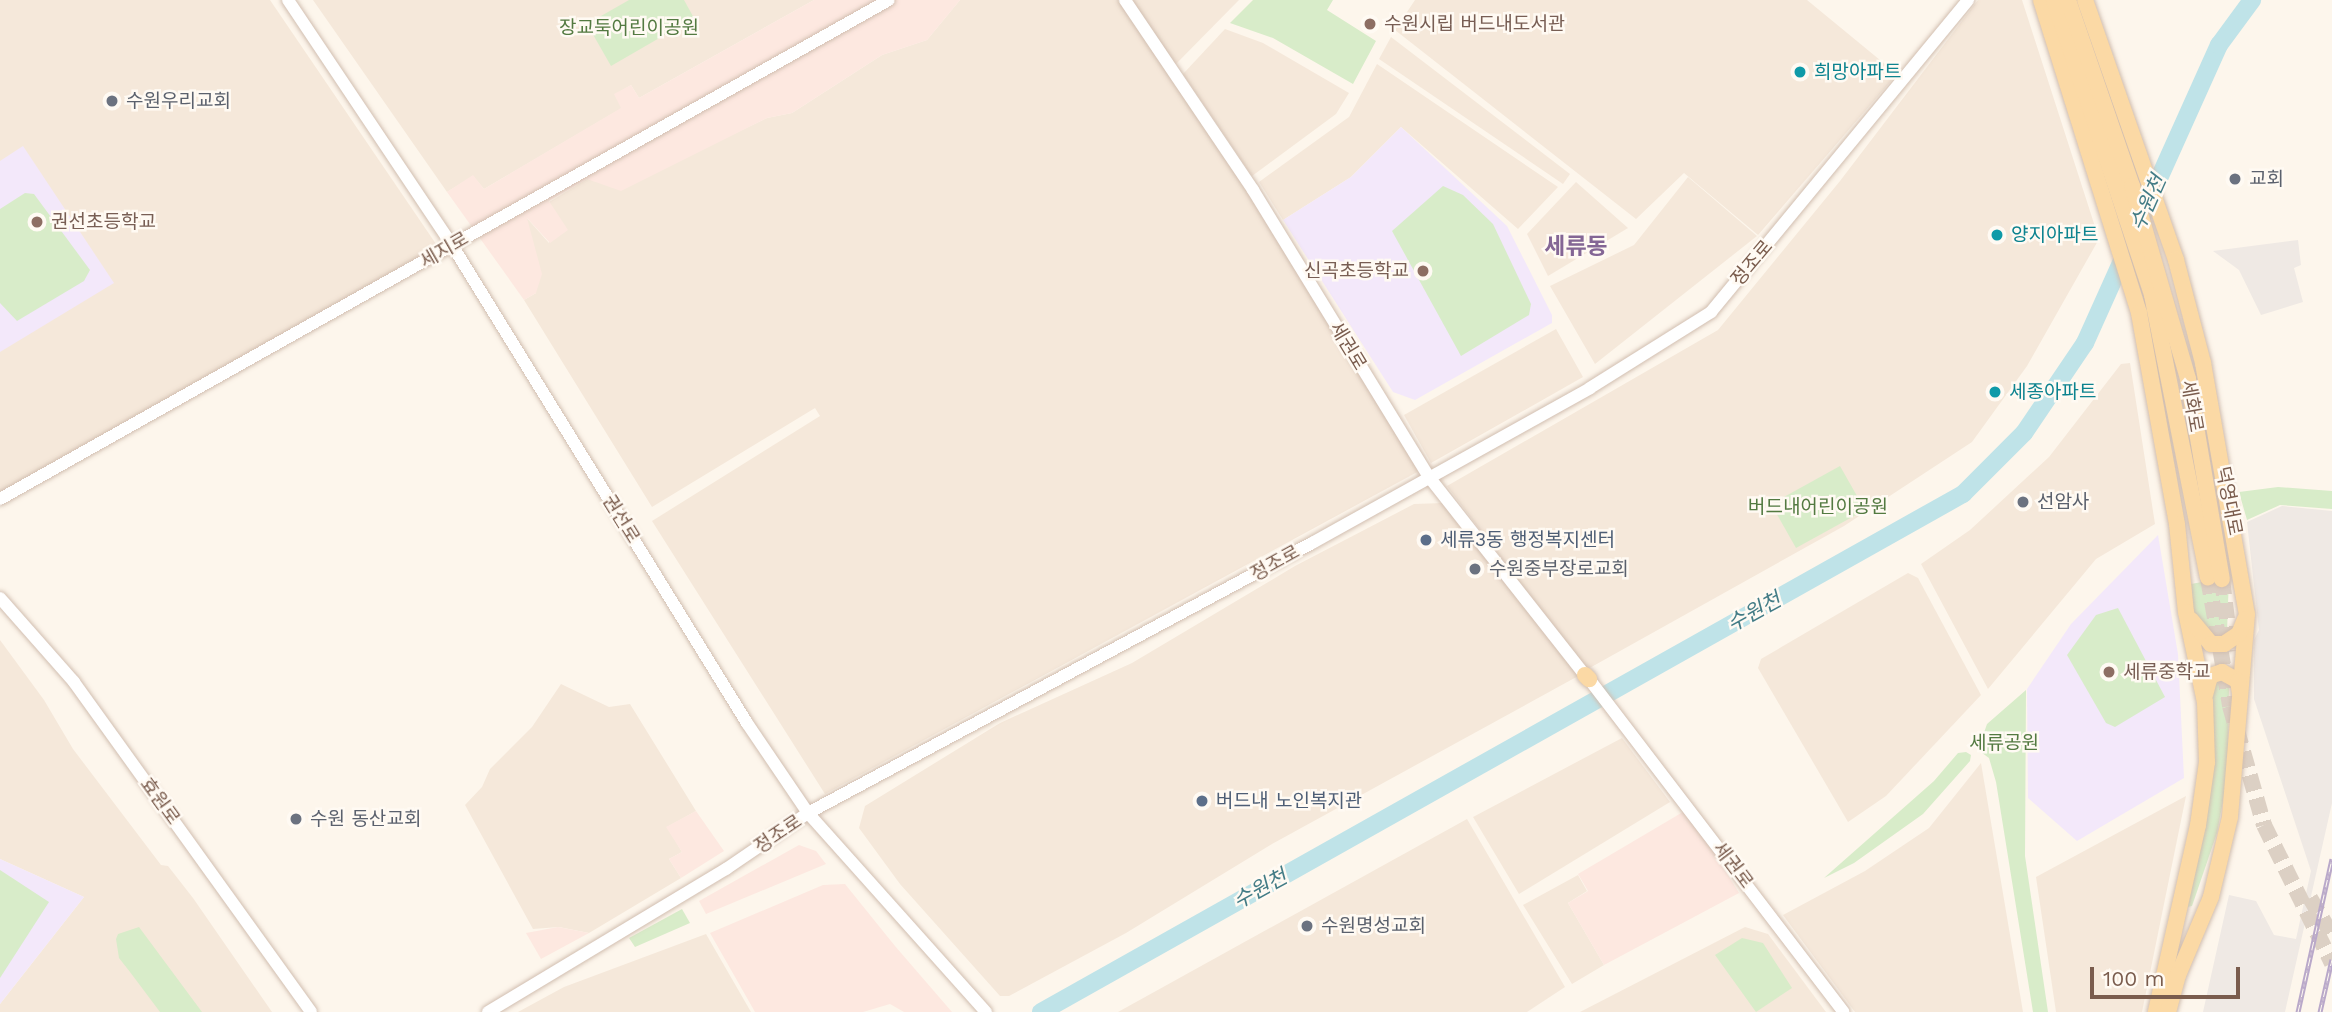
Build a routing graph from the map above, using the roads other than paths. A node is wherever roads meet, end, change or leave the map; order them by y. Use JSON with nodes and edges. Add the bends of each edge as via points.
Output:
{"nodes":[{"id":1,"x":288,"y":0,"type":"edge"},
{"id":2,"x":889,"y":0,"type":"edge"},
{"id":3,"x":1125,"y":0,"type":"edge"},
{"id":4,"x":1968,"y":0,"type":"edge"},
{"id":5,"x":2041,"y":0,"type":"edge"},
{"id":6,"x":2054,"y":0,"type":"edge"},
{"id":7,"x":2068,"y":0,"type":"edge"},
{"id":8,"x":2085,"y":0,"type":"edge"},
{"id":9,"x":2074,"y":36,"type":"junction"},
{"id":10,"x":2144,"y":162,"type":"junction"},
{"id":11,"x":2119,"y":215,"type":"junction"},
{"id":12,"x":452,"y":245,"type":"junction"},
{"id":13,"x":2155,"y":258,"type":"junction"},
{"id":14,"x":2153,"y":283,"type":"junction"},
{"id":15,"x":1429,"y":477,"type":"junction"},
{"id":16,"x":0,"y":499,"type":"edge"},
{"id":17,"x":2215,"y":578,"type":"tunnel mouth"},
{"id":18,"x":0,"y":598,"type":"edge"},
{"id":19,"x":2186,"y":612,"type":"junction"},
{"id":20,"x":2247,"y":614,"type":"junction"},
{"id":21,"x":2205,"y":702,"type":"junction"},
{"id":22,"x":2242,"y":704,"type":"junction"},
{"id":23,"x":808,"y":813,"type":"junction"},
{"id":24,"x":311,"y":1012,"type":"edge"},
{"id":25,"x":488,"y":1012,"type":"edge"},
{"id":26,"x":986,"y":1012,"type":"edge"},
{"id":27,"x":1844,"y":1012,"type":"edge"},
{"id":28,"x":2157,"y":1012,"type":"edge"},
{"id":29,"x":2168,"y":1012,"type":"edge"}],
"edges":[{"from":1,"to":12,"type":"street","name":"권선로"},
{"from":2,"to":12,"type":"street","name":"세지로"},
{"from":3,"to":15,"type":"street","name":"세권로","via":[[1253,190]]},
{"from":4,"to":15,"type":"street","name":"정조로","via":[[1711,312],[1590,388]]},
{"from":5,"to":11,"type":"main road","via":[[2103,190]]},
{"from":6,"to":9,"type":"main road"},
{"from":7,"to":9,"type":"main road"},
{"from":8,"to":10,"type":"main road","name":"덕영대로"},
{"from":9,"to":11,"type":"main road"},
{"from":9,"to":13,"type":"main road"},
{"from":10,"to":13,"type":"main road"},
{"from":10,"to":20,"type":"main road","name":"덕영대로","via":[[2203,363]]},
{"from":11,"to":14,"type":"main road"},
{"from":11,"to":19,"type":"main road","via":[[2177,524]]},
{"from":12,"to":16,"type":"street","name":"세지로"},
{"from":12,"to":23,"type":"street","name":"권선로","via":[[747,723]]},
{"from":13,"to":14,"type":"main road"},
{"from":14,"to":17,"type":"main road","name":"세화로","via":[[2188,379]]},
{"from":15,"to":23,"type":"street","name":"정조로"},
{"from":15,"to":27,"type":"street","name":"세권로"},
{"from":18,"to":24,"type":"street","name":"효원로","via":[[74,682]]},
{"from":19,"to":20,"type":"main road","via":[[2211,644],[2224,644],[2239,635]]},
{"from":19,"to":21,"type":"main road"},
{"from":20,"to":22,"type":"main road","name":"덕영대로"},
{"from":21,"to":22,"type":"main road","via":[[2206,682],[2222,672],[2238,681]]},
{"from":21,"to":28,"type":"main road","via":[[2207,762],[2198,825]]},
{"from":22,"to":29,"type":"main road","name":"덕영대로","via":[[2230,817],[2211,897],[2178,975]]},
{"from":23,"to":25,"type":"street","name":"정조로","via":[[726,869]]},
{"from":23,"to":26,"type":"street","name":"권선로"}]}
